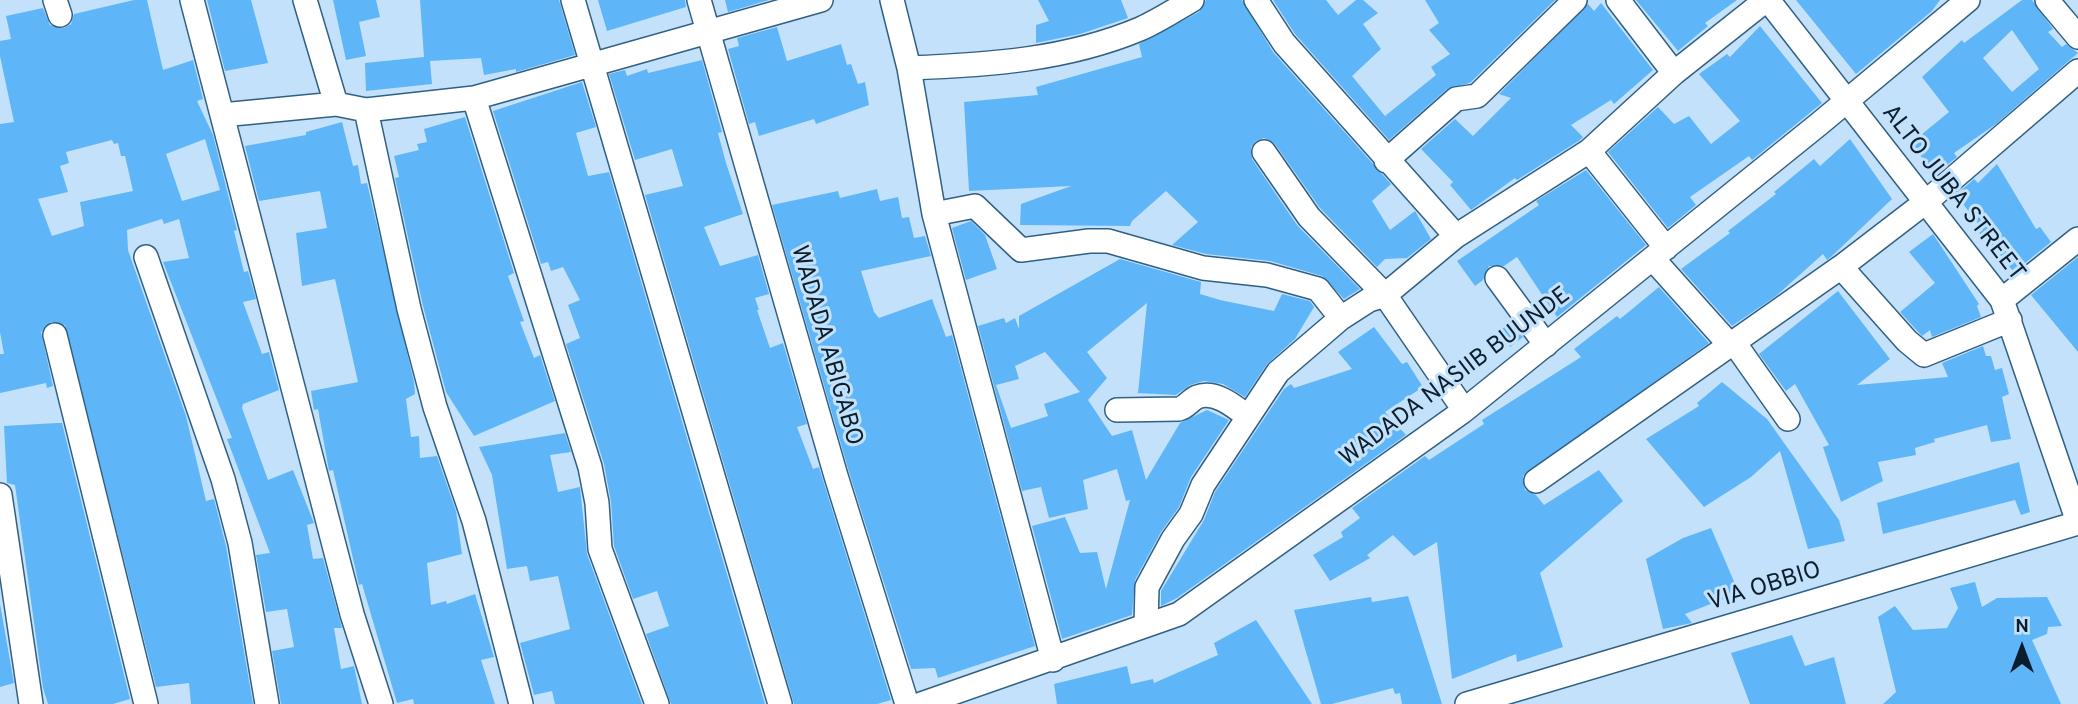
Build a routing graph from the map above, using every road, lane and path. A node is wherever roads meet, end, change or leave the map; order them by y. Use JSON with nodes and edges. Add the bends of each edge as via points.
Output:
{"nodes":[{"id":1,"x":192,"y":0,"type":"edge"},
{"id":2,"x":305,"y":0,"type":"edge"},
{"id":3,"x":573,"y":0,"type":"edge"},
{"id":4,"x":699,"y":0,"type":"edge"},
{"id":5,"x":821,"y":0,"type":"edge"},
{"id":6,"x":892,"y":0,"type":"edge"},
{"id":7,"x":1192,"y":0,"type":"edge"},
{"id":8,"x":1256,"y":0,"type":"edge"},
{"id":9,"x":1575,"y":0,"type":"edge"},
{"id":10,"x":1618,"y":0,"type":"edge"},
{"id":11,"x":1767,"y":0,"type":"edge"},
{"id":12,"x":1968,"y":0,"type":"edge"},
{"id":13,"x":2047,"y":0,"type":"edge"},
{"id":14,"x":706,"y":32,"type":"junction"},
{"id":15,"x":2078,"y":37,"type":"edge"},
{"id":16,"x":591,"y":64,"type":"junction"},
{"id":17,"x":909,"y":68,"type":"junction"},
{"id":18,"x":2078,"y":71,"type":"edge"},
{"id":19,"x":1674,"y":73,"type":"junction"},
{"id":20,"x":474,"y":98,"type":"junction"},
{"id":21,"x":1847,"y":102,"type":"junction"},
{"id":22,"x":336,"y":104,"type":"junction"},
{"id":23,"x":366,"y":110,"type":"junction"},
{"id":24,"x":222,"y":115,"type":"junction"},
{"id":25,"x":1589,"y":151,"type":"junction"},
{"id":26,"x":1264,"y":152,"type":"dead end"},
{"id":27,"x":1386,"y":161,"type":"junction"},
{"id":28,"x":1927,"y":201,"type":"junction"},
{"id":29,"x":934,"y":214,"type":"junction"},
{"id":30,"x":1456,"y":236,"type":"junction"},
{"id":31,"x":2078,"y":239,"type":"edge"},
{"id":32,"x":1659,"y":253,"type":"junction"},
{"id":33,"x":146,"y":257,"type":"dead end"},
{"id":34,"x":1841,"y":267,"type":"junction"},
{"id":35,"x":1497,"y":278,"type":"dead end"},
{"id":36,"x":1385,"y":295,"type":"junction"},
{"id":37,"x":2006,"y":310,"type":"junction"},
{"id":38,"x":1341,"y":318,"type":"junction"},
{"id":39,"x":55,"y":335,"type":"dead end"},
{"id":40,"x":1731,"y":342,"type":"junction"},
{"id":41,"x":1546,"y":345,"type":"junction"},
{"id":42,"x":1117,"y":410,"type":"dead end"},
{"id":43,"x":1464,"y":410,"type":"junction"},
{"id":44,"x":1247,"y":416,"type":"junction"},
{"id":45,"x":1788,"y":419,"type":"dead end"},
{"id":46,"x":1536,"y":481,"type":"dead end"},
{"id":47,"x":0,"y":495,"type":"edge"},
{"id":48,"x":2078,"y":522,"type":"edge"},
{"id":49,"x":1146,"y":625,"type":"junction"},
{"id":50,"x":1053,"y":660,"type":"junction"},
{"id":51,"x":31,"y":704,"type":"edge"},
{"id":52,"x":146,"y":704,"type":"edge"},
{"id":53,"x":267,"y":704,"type":"edge"},
{"id":54,"x":381,"y":704,"type":"edge"},
{"id":55,"x":521,"y":704,"type":"edge"},
{"id":56,"x":657,"y":704,"type":"edge"},
{"id":57,"x":780,"y":704,"type":"edge"},
{"id":58,"x":906,"y":704,"type":"edge"},
{"id":59,"x":921,"y":704,"type":"edge"},
{"id":60,"x":1467,"y":704,"type":"edge"}],
"edges":[{"from":1,"to":24,"type":"street"},
{"from":2,"to":22,"type":"street"},
{"from":3,"to":16,"type":"street"},
{"from":4,"to":14,"type":"street","name":"WADADA ABIGABO"},
{"from":5,"to":14,"type":"street"},
{"from":6,"to":17,"type":"street"},
{"from":7,"to":17,"type":"street","via":[[1143,28],[1077,50],[997,65]]},
{"from":8,"to":27,"type":"street","via":[[1283,43]]},
{"from":9,"to":27,"type":"street","via":[[1477,96],[1456,99]]},
{"from":10,"to":19,"type":"street"},
{"from":11,"to":19,"type":"street"},
{"from":11,"to":21,"type":"street","name":"ALTO JUBA STREET"},
{"from":12,"to":21,"type":"street","name":"WADADA NASIIB BUUNDE"},
{"from":13,"to":15,"type":"street"},
{"from":14,"to":16,"type":"street"},
{"from":14,"to":58,"type":"street","name":"WADADA ABIGABO"},
{"from":16,"to":20,"type":"street"},
{"from":16,"to":57,"type":"street"},
{"from":17,"to":29,"type":"street"},
{"from":18,"to":28,"type":"street"},
{"from":19,"to":25,"type":"street"},
{"from":20,"to":23,"type":"street"},
{"from":20,"to":56,"type":"street","via":[[590,467],[600,549]]},
{"from":21,"to":28,"type":"street","name":"ALTO JUBA STREET"},
{"from":21,"to":32,"type":"street","name":"WADADA NASIIB BUUNDE"},
{"from":22,"to":23,"type":"street"},
{"from":22,"to":24,"type":"street"},
{"from":23,"to":55,"type":"street","via":[[409,309],[435,407],[474,521]]},
{"from":24,"to":54,"type":"street","via":[[352,614]]},
{"from":25,"to":30,"type":"street"},
{"from":25,"to":32,"type":"street"},
{"from":26,"to":36,"type":"street","via":[[1309,217]]},
{"from":27,"to":30,"type":"street"},
{"from":28,"to":34,"type":"street"},
{"from":28,"to":37,"type":"street","name":"ALTO JUBA STREET"},
{"from":29,"to":38,"type":"street","via":[[975,206],[1021,250],[1108,241],[1203,268],[1298,282],[1318,289]]},
{"from":29,"to":50,"type":"street"},
{"from":30,"to":36,"type":"street"},
{"from":31,"to":37,"type":"street"},
{"from":32,"to":40,"type":"street"},
{"from":32,"to":41,"type":"street","name":"WADADA NASIIB BUUNDE"},
{"from":33,"to":53,"type":"street","via":[[223,479],[240,544]]},
{"from":34,"to":37,"type":"street","via":[[1924,355]]},
{"from":34,"to":40,"type":"street"},
{"from":35,"to":41,"type":"street"},
{"from":36,"to":38,"type":"street"},
{"from":36,"to":43,"type":"street"},
{"from":37,"to":48,"type":"street","name":"ALTO JUBA STREET"},
{"from":38,"to":44,"type":"street","via":[[1278,372]]},
{"from":39,"to":52,"type":"street"},
{"from":40,"to":45,"type":"street"},
{"from":40,"to":46,"type":"street"},
{"from":41,"to":43,"type":"street","name":"WADADA NASIIB BUUNDE"},
{"from":42,"to":44,"type":"street","via":[[1178,409],[1195,398],[1209,396],[1230,402]]},
{"from":43,"to":49,"type":"street","name":"WADADA NASIIB BUUNDE","via":[[1179,614]]},
{"from":44,"to":49,"type":"street","via":[[1147,587]]},
{"from":47,"to":51,"type":"street"},
{"from":48,"to":60,"type":"street","name":"VIA OBBIO"},
{"from":49,"to":50,"type":"street","name":"WADADA NASIIB BUUNDE"},
{"from":50,"to":59,"type":"street","name":"WADADA NASIIB BUUNDE"}]}
